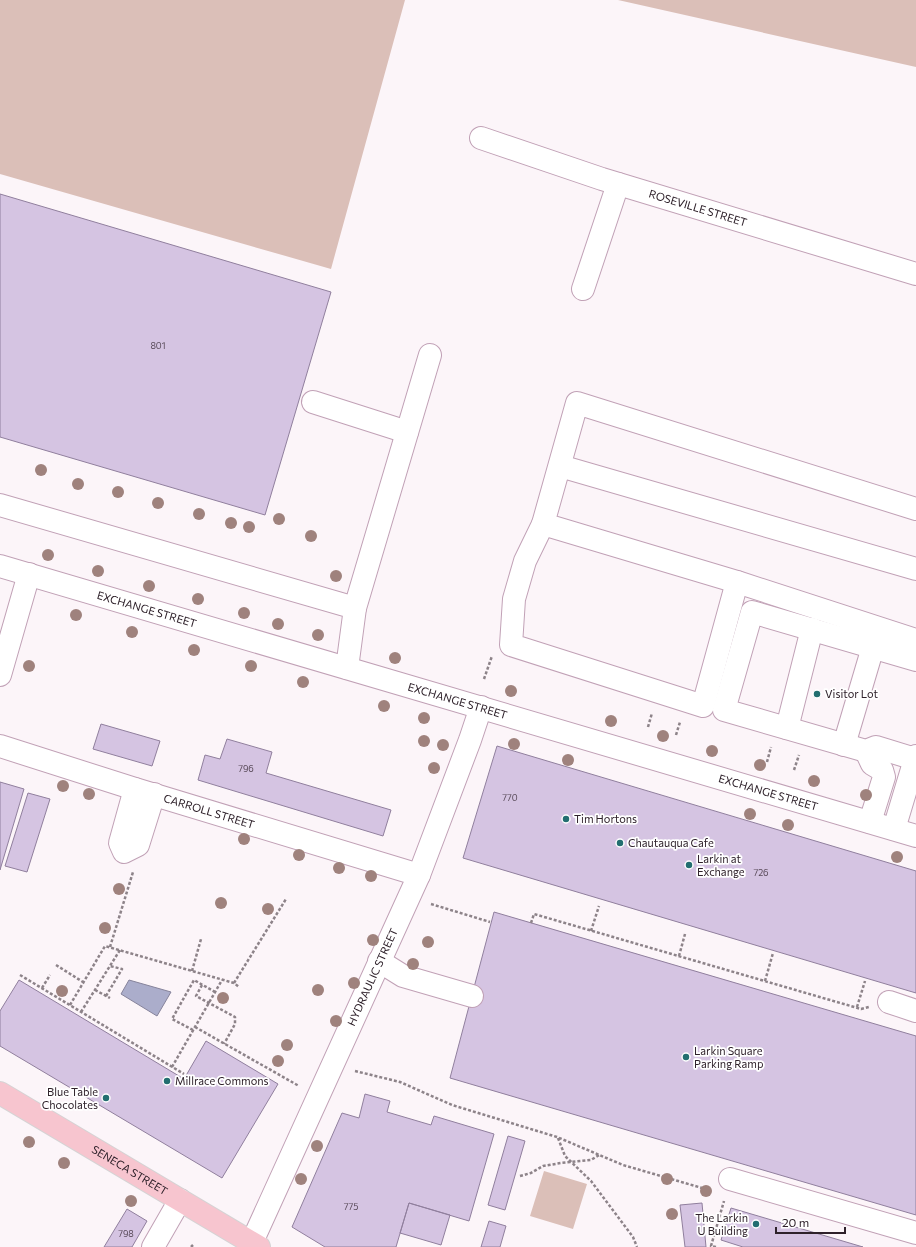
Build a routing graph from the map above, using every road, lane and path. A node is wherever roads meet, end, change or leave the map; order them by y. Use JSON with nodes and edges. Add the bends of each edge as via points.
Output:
{"nodes":[{"id":1,"x":481,"y":138,"type":"dead end"},
{"id":2,"x":618,"y":184,"type":"junction"},
{"id":3,"x":916,"y":274,"type":"edge"},
{"id":4,"x":583,"y":289,"type":"dead end"},
{"id":5,"x":430,"y":355,"type":"dead end"},
{"id":6,"x":313,"y":402,"type":"dead end"},
{"id":7,"x":407,"y":432,"type":"junction"},
{"id":8,"x":560,"y":466,"type":"junction"},
{"id":9,"x":0,"y":505,"type":"edge"},
{"id":10,"x":916,"y":509,"type":"edge"},
{"id":11,"x":543,"y":524,"type":"junction"},
{"id":12,"x":0,"y":566,"type":"edge"},
{"id":13,"x":916,"y":569,"type":"edge"},
{"id":14,"x":29,"y":574,"type":"junction"},
{"id":15,"x":737,"y":582,"type":"junction"},
{"id":16,"x":355,"y":608,"type":"junction"},
{"id":17,"x":812,"y":629,"type":"junction"},
{"id":18,"x":916,"y":640,"type":"edge"},
{"id":19,"x":873,"y":647,"type":"junction"},
{"id":20,"x":490,"y":657,"type":"dead end"},
{"id":21,"x":916,"y":660,"type":"edge"},
{"id":22,"x":347,"y":668,"type":"junction"},
{"id":23,"x":0,"y":675,"type":"edge"},
{"id":24,"x":484,"y":679,"type":"dead end"},
{"id":25,"x":480,"y":707,"type":"junction"},
{"id":26,"x":649,"y":723,"type":"dead end"},
{"id":27,"x":648,"y":727,"type":"dead end"},
{"id":28,"x":787,"y":728,"type":"junction"},
{"id":29,"x":677,"y":731,"type":"dead end"},
{"id":30,"x":676,"y":735,"type":"dead end"},
{"id":31,"x":844,"y":745,"type":"junction"},
{"id":32,"x":0,"y":746,"type":"edge"},
{"id":33,"x":866,"y":752,"type":"junction"},
{"id":34,"x":916,"y":757,"type":"edge"},
{"id":35,"x":768,"y":758,"type":"dead end"},
{"id":36,"x":767,"y":762,"type":"dead end"},
{"id":37,"x":796,"y":766,"type":"dead end"},
{"id":38,"x":794,"y":770,"type":"dead end"},
{"id":39,"x":870,"y":822,"type":"junction"},
{"id":40,"x":894,"y":829,"type":"junction"},
{"id":41,"x":916,"y":836,"type":"edge"},
{"id":42,"x":135,"y":867,"type":"dead end"},
{"id":43,"x":419,"y":875,"type":"junction"},
{"id":44,"x":286,"y":899,"type":"dead end"},
{"id":45,"x":430,"y":903,"type":"dead end"},
{"id":46,"x":599,"y":906,"type":"dead end"},
{"id":47,"x":490,"y":922,"type":"dead end"},
{"id":48,"x":531,"y":923,"type":"dead end"},
{"id":49,"x":266,"y":931,"type":"junction"},
{"id":50,"x":591,"y":931,"type":"junction"},
{"id":51,"x":270,"y":934,"type":"dead end"},
{"id":52,"x":685,"y":934,"type":"dead end"},
{"id":53,"x":201,"y":939,"type":"dead end"},
{"id":54,"x":110,"y":947,"type":"junction"},
{"id":55,"x":120,"y":950,"type":"junction"},
{"id":56,"x":773,"y":953,"type":"dead end"},
{"id":57,"x":679,"y":956,"type":"junction"},
{"id":58,"x":379,"y":961,"type":"junction"},
{"id":59,"x":56,"y":965,"type":"dead end"},
{"id":60,"x":110,"y":966,"type":"junction"},
{"id":61,"x":192,"y":971,"type":"junction"},
{"id":62,"x":20,"y":975,"type":"dead end"},
{"id":63,"x":50,"y":975,"type":"dead end"},
{"id":64,"x":222,"y":980,"type":"junction"},
{"id":65,"x":765,"y":981,"type":"junction"},
{"id":66,"x":865,"y":981,"type":"dead end"},
{"id":67,"x":83,"y":982,"type":"junction"},
{"id":68,"x":234,"y":984,"type":"junction"},
{"id":69,"x":202,"y":985,"type":"junction"},
{"id":70,"x":239,"y":987,"type":"dead end"},
{"id":71,"x":42,"y":988,"type":"junction"},
{"id":72,"x":95,"y":990,"type":"junction"},
{"id":73,"x":215,"y":992,"type":"junction"},
{"id":74,"x":106,"y":996,"type":"junction"},
{"id":75,"x":472,"y":996,"type":"dead end"},
{"id":76,"x":110,"y":998,"type":"dead end"},
{"id":77,"x":209,"y":1002,"type":"junction"},
{"id":78,"x":889,"y":1002,"type":"dead end"},
{"id":79,"x":70,"y":1005,"type":"junction"},
{"id":80,"x":856,"y":1007,"type":"junction"},
{"id":81,"x":861,"y":1009,"type":"dead end"},
{"id":82,"x":916,"y":1011,"type":"edge"},
{"id":83,"x":81,"y":1012,"type":"junction"},
{"id":84,"x":195,"y":1027,"type":"junction"},
{"id":85,"x":193,"y":1030,"type":"junction"},
{"id":86,"x":224,"y":1044,"type":"junction"},
{"id":87,"x":172,"y":1067,"type":"junction"},
{"id":88,"x":354,"y":1070,"type":"dead end"},
{"id":89,"x":184,"y":1074,"type":"dead end"},
{"id":90,"x":299,"y":1086,"type":"dead end"},
{"id":91,"x":0,"y":1093,"type":"edge"},
{"id":92,"x":557,"y":1137,"type":"junction"},
{"id":93,"x":599,"y":1155,"type":"junction"},
{"id":94,"x":572,"y":1162,"type":"junction"},
{"id":95,"x":520,"y":1176,"type":"dead end"},
{"id":96,"x":728,"y":1187,"type":"joint"},
{"id":97,"x":712,"y":1190,"type":"dead end"},
{"id":98,"x":180,"y":1200,"type":"junction"},
{"id":99,"x":916,"y":1233,"type":"edge"},
{"id":100,"x":255,"y":1245,"type":"edge"},
{"id":101,"x":153,"y":1247,"type":"edge"},
{"id":102,"x":637,"y":1247,"type":"edge"},
{"id":103,"x":716,"y":1247,"type":"edge"}],
"edges":[{"from":1,"to":2,"type":"street","name":"ROSEVILLE STREET"},
{"from":2,"to":3,"type":"street","name":"ROSEVILLE STREET"},
{"from":2,"to":4,"type":"street"},
{"from":5,"to":7,"type":"street"},
{"from":6,"to":7,"type":"street"},
{"from":7,"to":16,"type":"street"},
{"from":8,"to":10,"type":"street","via":[[577,403]]},
{"from":8,"to":11,"type":"street"},
{"from":8,"to":13,"type":"street"},
{"from":9,"to":16,"type":"street"},
{"from":11,"to":15,"type":"street"},
{"from":11,"to":15,"type":"street","via":[[525,561],[514,599],[511,645],[703,706]]},
{"from":12,"to":14,"type":"street","name":"EXCHANGE STREET"},
{"from":14,"to":22,"type":"street","name":"EXCHANGE STREET"},
{"from":14,"to":23,"type":"street"},
{"from":15,"to":18,"type":"street"},
{"from":16,"to":22,"type":"street"},
{"from":17,"to":19,"type":"street"},
{"from":17,"to":28,"type":"street"},
{"from":17,"to":28,"type":"street","via":[[752,612],[724,710]]},
{"from":19,"to":21,"type":"street"},
{"from":19,"to":31,"type":"street"},
{"from":20,"to":24,"type":"path"},
{"from":22,"to":25,"type":"street","name":"EXCHANGE STREET"},
{"from":25,"to":39,"type":"street","name":"EXCHANGE STREET"},
{"from":25,"to":43,"type":"street","name":"HYDRAULIC STREET"},
{"from":26,"to":27,"type":"path"},
{"from":28,"to":31,"type":"street"},
{"from":29,"to":30,"type":"path"},
{"from":31,"to":33,"type":"street"},
{"from":32,"to":43,"type":"street","name":"CARROLL STREET"},
{"from":33,"to":34,"type":"street","via":[[876,747]]},
{"from":33,"to":39,"type":"street","via":[[872,764],[882,770],[884,777]]},
{"from":34,"to":40,"type":"street"},
{"from":35,"to":36,"type":"path"},
{"from":37,"to":38,"type":"path"},
{"from":39,"to":40,"type":"street","name":"EXCHANGE STREET"},
{"from":40,"to":41,"type":"street","name":"EXCHANGE STREET"},
{"from":42,"to":54,"type":"path"},
{"from":43,"to":58,"type":"street","name":"HYDRAULIC STREET"},
{"from":44,"to":49,"type":"path"},
{"from":45,"to":47,"type":"path"},
{"from":46,"to":50,"type":"path"},
{"from":48,"to":50,"type":"path","via":[[534,914]]},
{"from":49,"to":51,"type":"path"},
{"from":49,"to":68,"type":"path"},
{"from":50,"to":57,"type":"path"},
{"from":52,"to":57,"type":"path"},
{"from":53,"to":61,"type":"path"},
{"from":54,"to":55,"type":"path"},
{"from":54,"to":67,"type":"path","via":[[105,946]]},
{"from":55,"to":60,"type":"path"},
{"from":55,"to":61,"type":"path"},
{"from":56,"to":65,"type":"path"},
{"from":57,"to":65,"type":"path"},
{"from":58,"to":75,"type":"street","via":[[403,976]]},
{"from":58,"to":100,"type":"street","name":"HYDRAULIC STREET"},
{"from":59,"to":67,"type":"path"},
{"from":60,"to":72,"type":"path"},
{"from":60,"to":74,"type":"path","via":[[122,969]]},
{"from":61,"to":64,"type":"path"},
{"from":62,"to":71,"type":"path"},
{"from":63,"to":71,"type":"path"},
{"from":64,"to":68,"type":"path"},
{"from":64,"to":73,"type":"path"},
{"from":65,"to":80,"type":"path"},
{"from":66,"to":80,"type":"path"},
{"from":67,"to":79,"type":"path"},
{"from":68,"to":70,"type":"path"},
{"from":69,"to":73,"type":"path"},
{"from":69,"to":77,"type":"path","via":[[196,996]]},
{"from":69,"to":85,"type":"path","via":[[194,980],[172,1019]]},
{"from":71,"to":79,"type":"path"},
{"from":72,"to":74,"type":"path"},
{"from":72,"to":83,"type":"path"},
{"from":73,"to":77,"type":"path"},
{"from":74,"to":76,"type":"path"},
{"from":77,"to":84,"type":"path"},
{"from":77,"to":86,"type":"path","via":[[235,1017],[235,1024]]},
{"from":78,"to":82,"type":"street"},
{"from":79,"to":83,"type":"path"},
{"from":80,"to":81,"type":"path"},
{"from":83,"to":87,"type":"path"},
{"from":84,"to":85,"type":"path"},
{"from":84,"to":86,"type":"path"},
{"from":85,"to":87,"type":"path"},
{"from":86,"to":90,"type":"path"},
{"from":87,"to":89,"type":"path"},
{"from":88,"to":92,"type":"path","via":[[400,1082],[452,1105]]},
{"from":91,"to":98,"type":"main road","name":"SENECA STREET"},
{"from":92,"to":93,"type":"path"},
{"from":92,"to":94,"type":"path","via":[[565,1156]]},
{"from":93,"to":94,"type":"path","via":[[591,1160]]},
{"from":93,"to":97,"type":"path","via":[[623,1165]]},
{"from":94,"to":95,"type":"path","via":[[543,1166]]},
{"from":94,"to":102,"type":"path","via":[[591,1181],[633,1237]]},
{"from":96,"to":99,"type":"street"},
{"from":96,"to":103,"type":"path","via":[[711,1246]]},
{"from":98,"to":100,"type":"main road","name":"SENECA STREET"},
{"from":98,"to":101,"type":"street"}]}
